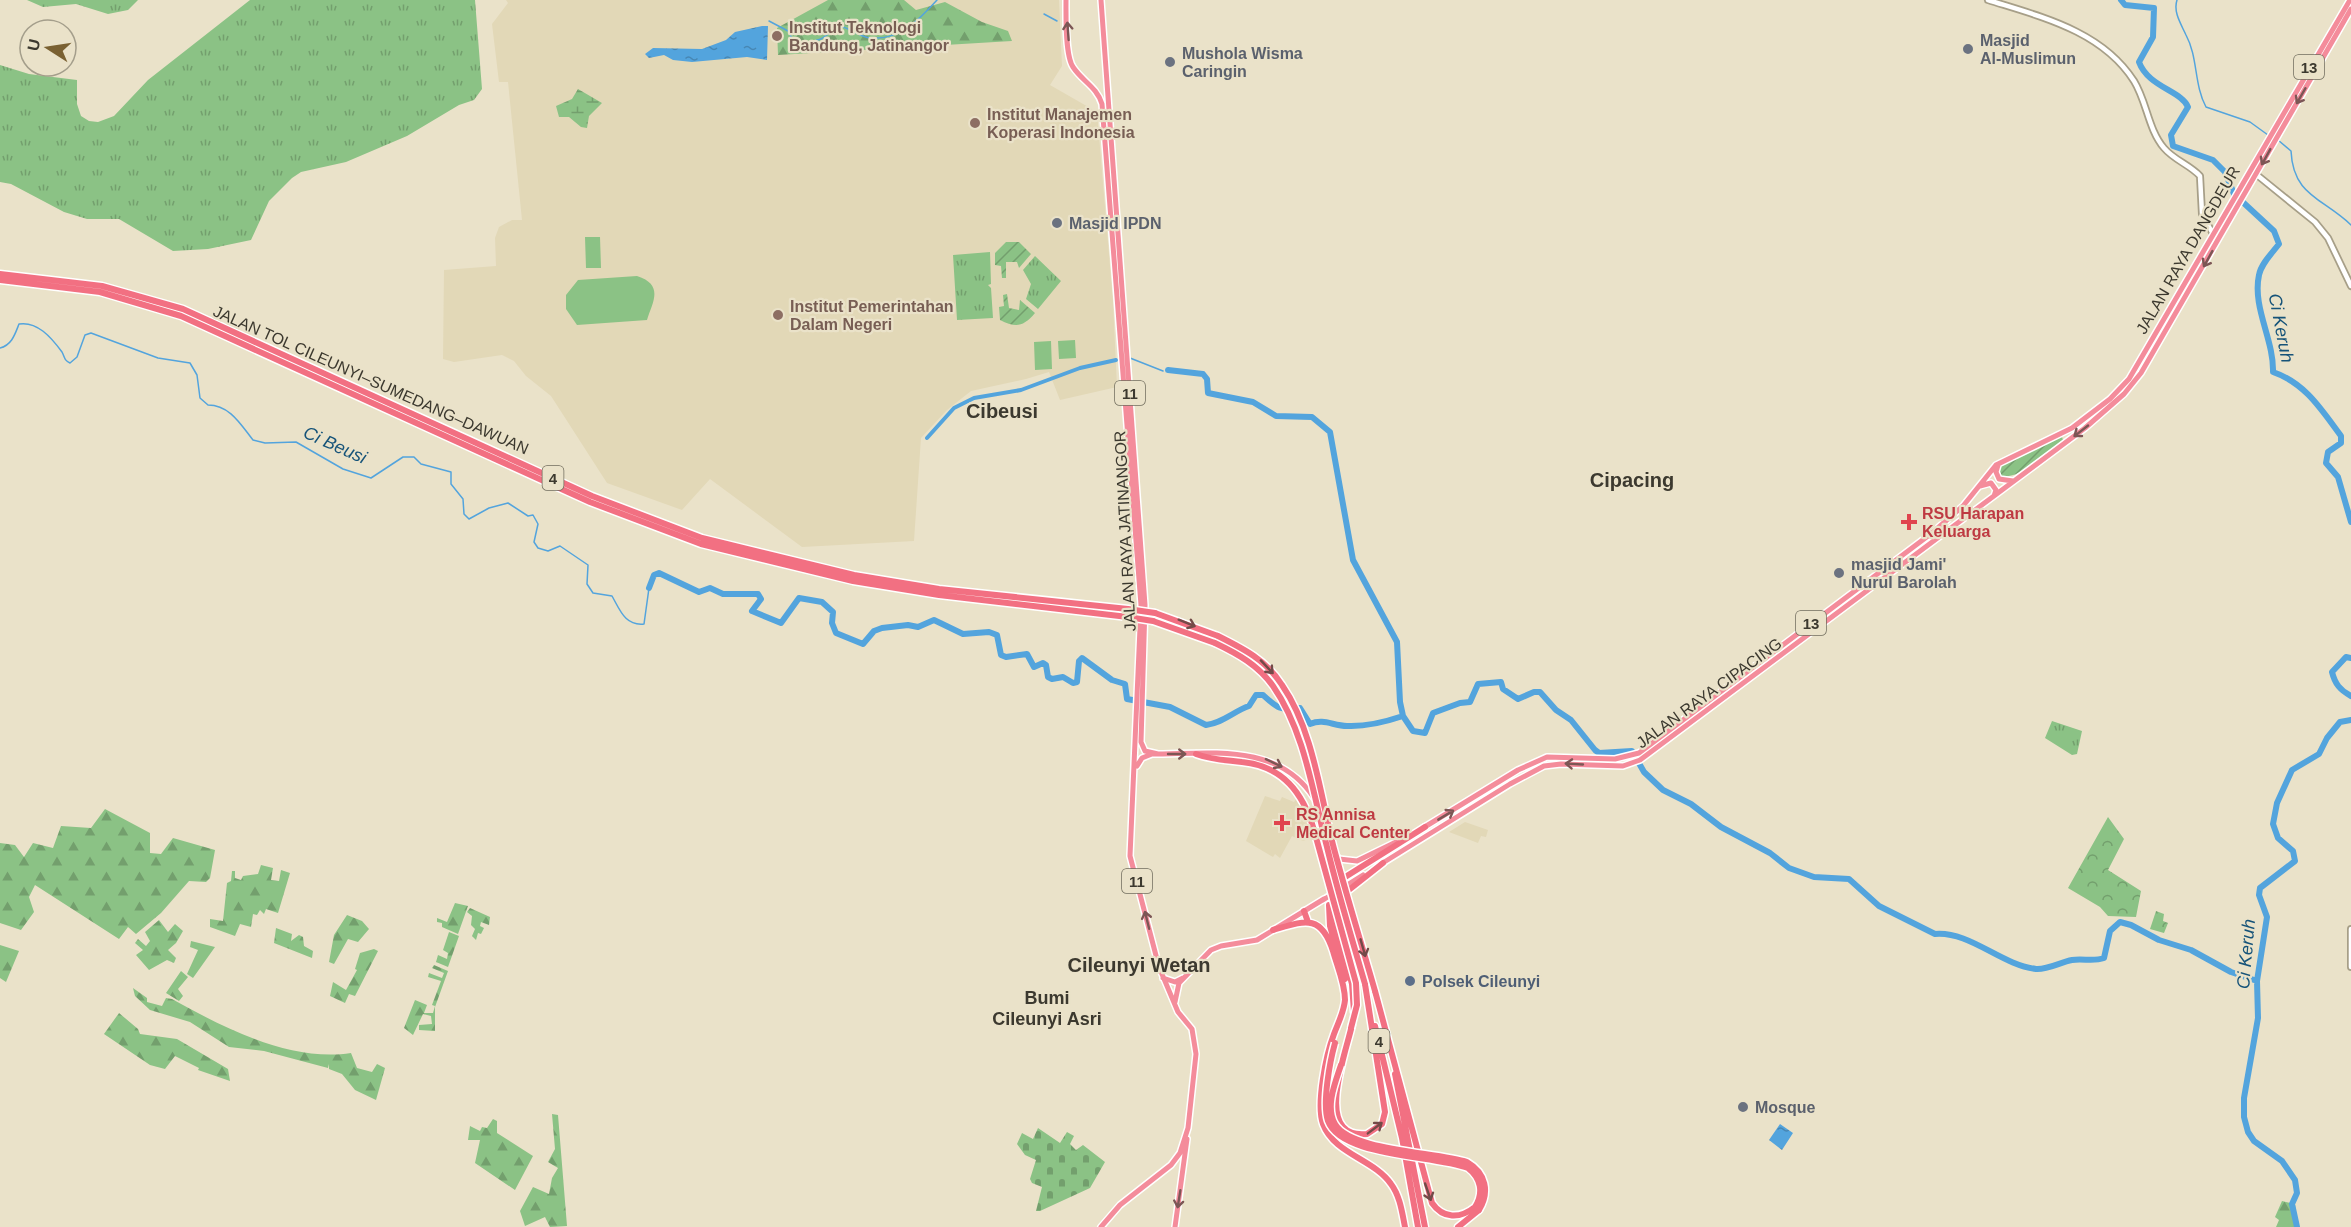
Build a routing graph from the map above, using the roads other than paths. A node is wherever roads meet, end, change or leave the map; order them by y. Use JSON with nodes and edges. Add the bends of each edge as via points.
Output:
{"nodes":[{"id":1,"x":1066,"y":0,"type":"edge"},
{"id":2,"x":1101,"y":0,"type":"edge"},
{"id":3,"x":1988,"y":0,"type":"edge"},
{"id":4,"x":2350,"y":0,"type":"edge"},
{"id":5,"x":2351,"y":9,"type":"edge"},
{"id":6,"x":1107,"y":89,"type":"junction"},
{"id":7,"x":1097,"y":91,"type":"junction"},
{"id":8,"x":2257,"y":175,"type":"junction"},
{"id":9,"x":2213,"y":234,"type":"junction"},
{"id":10,"x":0,"y":274,"type":"edge"},
{"id":11,"x":1118,"y":278,"type":"junction"},
{"id":12,"x":0,"y":280,"type":"edge"},
{"id":13,"x":2351,"y":286,"type":"edge"},
{"id":14,"x":1999,"y":462,"type":"junction"},
{"id":15,"x":2015,"y":481,"type":"junction"},
{"id":16,"x":1978,"y":487,"type":"junction"},
{"id":17,"x":1993,"y":498,"type":"junction"},
{"id":18,"x":1139,"y":705,"type":"junction"},
{"id":19,"x":1158,"y":754,"type":"junction"},
{"id":20,"x":1196,"y":754,"type":"junction"},
{"id":21,"x":1134,"y":782,"type":"junction"},
{"id":22,"x":1425,"y":827,"type":"junction"},
{"id":23,"x":1330,"y":848,"type":"junction"},
{"id":24,"x":1383,"y":863,"type":"junction"},
{"id":25,"x":1342,"y":879,"type":"dead end"},
{"id":26,"x":1323,"y":900,"type":"junction"},
{"id":27,"x":1329,"y":905,"type":"dead end"},
{"id":28,"x":1304,"y":911,"type":"junction"},
{"id":29,"x":1308,"y":922,"type":"junction"},
{"id":30,"x":2351,"y":929,"type":"edge"},
{"id":31,"x":1273,"y":930,"type":"junction"},
{"id":32,"x":1331,"y":939,"type":"junction"},
{"id":33,"x":2351,"y":967,"type":"edge"},
{"id":34,"x":1162,"y":977,"type":"junction"},
{"id":35,"x":1183,"y":978,"type":"junction"},
{"id":36,"x":1365,"y":984,"type":"junction"},
{"id":37,"x":1178,"y":1012,"type":"junction"},
{"id":38,"x":1338,"y":1027,"type":"junction"},
{"id":39,"x":1352,"y":1028,"type":"junction"},
{"id":40,"x":1341,"y":1065,"type":"junction"},
{"id":41,"x":1399,"y":1096,"type":"junction"},
{"id":42,"x":1188,"y":1128,"type":"junction"},
{"id":43,"x":1175,"y":1159,"type":"junction"},
{"id":44,"x":1185,"y":1162,"type":"junction"},
{"id":45,"x":1477,"y":1209,"type":"junction"},
{"id":46,"x":1101,"y":1227,"type":"edge"},
{"id":47,"x":1174,"y":1227,"type":"edge"},
{"id":48,"x":1406,"y":1227,"type":"edge"},
{"id":49,"x":1418,"y":1227,"type":"edge"},
{"id":50,"x":1425,"y":1227,"type":"edge"},
{"id":51,"x":1458,"y":1227,"type":"edge"}],
"edges":[{"from":7,"to":1,"type":"highway","one_way":true,"via":[[1077,74],[1070,62]]},
{"from":2,"to":6,"type":"highway","name":"JALAN RAYA JATINANGOR","number":"11"},
{"from":3,"to":9,"type":"main road","via":[[2073,30],[2115,55],[2143,98],[2164,148],[2200,176],[2202,214]]},
{"from":4,"to":9,"type":"highway","name":"JALAN RAYA DANGDEUR","number":"13"},
{"from":5,"to":8,"type":"highway","name":"JALAN RAYA DANGDEUR","number":"13","one_way":true},
{"from":6,"to":7,"type":"highway"},
{"from":6,"to":11,"type":"highway","name":"JALAN RAYA JATINANGOR","number":"11"},
{"from":7,"to":11,"type":"highway","name":"JALAN RAYA JATINANGOR","number":"11","via":[[1102,104]]},
{"from":8,"to":13,"type":"main road","via":[[2315,222],[2328,238]]},
{"from":8,"to":15,"type":"highway","name":"JALAN RAYA DANGDEUR","number":"13","one_way":true,"via":[[2134,384],[2085,428]]},
{"from":9,"to":14,"type":"highway","name":"JALAN RAYA DANGDEUR","number":"13","via":[[2125,384],[2072,428]]},
{"from":10,"to":41,"type":"highway","name":"JALAN TOL CILEUNYI–SUMEDANG–DAWUAN","number":"4","one_way":true,"bridge":true,"via":[[102,286],[183,309],[592,496],[702,538],[864,577],[1155,613],[1218,636],[1257,656],[1292,700],[1312,758]]},
{"from":11,"to":18,"type":"highway","name":"JALAN RAYA JATINANGOR","number":"11","via":[[1146,617]]},
{"from":12,"to":36,"type":"highway","name":"JALAN TOL CILEUNYI–SUMEDANG–DAWUAN","number":"4","bridge":true,"via":[[99,292],[181,316],[590,502],[701,544],[853,581],[1153,621],[1240,655],[1265,676],[1293,723]]},
{"from":14,"to":15,"type":"highway","via":[[1999,479]]},
{"from":14,"to":16,"type":"highway","number":"13"},
{"from":15,"to":17,"type":"highway","number":"13"},
{"from":16,"to":17,"type":"highway","via":[[1991,483],[1996,490]]},
{"from":22,"to":16,"type":"highway","name":"JALAN RAYA CIPACING","number":"13","one_way":true,"via":[[1518,770],[1547,757],[1629,757],[1639,753],[1932,533]]},
{"from":17,"to":24,"type":"highway","name":"JALAN RAYA CIPACING","number":"13","one_way":true,"via":[[1639,761],[1632,765],[1544,766]]},
{"from":18,"to":19,"type":"highway","name":"JALAN RAYA JATINANGOR","number":"11","via":[[1142,747]]},
{"from":18,"to":21,"type":"highway","name":"JALAN RAYA JATINANGOR","number":"11"},
{"from":19,"to":20,"type":"highway","one_way":true},
{"from":19,"to":21,"type":"highway","number":"11","via":[[1140,759]]},
{"from":20,"to":23,"type":"highway","one_way":true,"via":[[1263,758],[1290,771],[1317,803]]},
{"from":20,"to":39,"type":"highway","bridge":true,"via":[[1258,765],[1277,773],[1301,796],[1356,983],[1358,1000]]},
{"from":34,"to":21,"type":"highway","number":"11","one_way":true,"via":[[1130,856]]},
{"from":22,"to":23,"type":"highway","name":"JALAN RAYA CIPACING","number":"13","via":[[1357,861],[1341,860]]},
{"from":22,"to":25,"type":"highway"},
{"from":23,"to":26,"type":"highway","via":[[1335,877]]},
{"from":24,"to":26,"type":"highway","name":"JALAN RAYA CIPACING","number":"13"},
{"from":24,"to":39,"type":"highway","bridge":true,"via":[[1339,900],[1334,914],[1353,984]]},
{"from":26,"to":28,"type":"highway","name":"JALAN RAYA CIPACING"},
{"from":27,"to":32,"type":"highway"},
{"from":28,"to":29,"type":"highway"},
{"from":28,"to":31,"type":"highway","name":"JALAN RAYA CIPACING"},
{"from":29,"to":31,"type":"highway"},
{"from":29,"to":32,"type":"highway","via":[[1321,927]]},
{"from":30,"to":33,"type":"main road"},
{"from":31,"to":35,"type":"highway","name":"JALAN RAYA CIPACING","via":[[1251,942],[1211,950]]},
{"from":32,"to":38,"type":"highway","via":[[1345,1001]]},
{"from":34,"to":35,"type":"highway","via":[[1171,981]]},
{"from":34,"to":37,"type":"highway","number":"11"},
{"from":35,"to":37,"type":"highway","via":[[1175,994]]},
{"from":40,"to":36,"type":"highway","one_way":true,"bridge":true,"via":[[1336,1105],[1340,1123],[1354,1134],[1373,1132],[1382,1124],[1385,1105]]},
{"from":36,"to":41,"type":"highway","name":"JALAN TOL CILEUNYI–SUMEDANG–DAWUAN","number":"4"},
{"from":37,"to":42,"type":"highway","number":"11","via":[[1192,1029],[1195,1041]]},
{"from":38,"to":45,"type":"highway","bridge":true,"via":[[1326,1108],[1335,1133],[1355,1144],[1468,1168],[1480,1184]]},
{"from":38,"to":48,"type":"highway","bridge":true,"via":[[1329,1050],[1322,1094],[1325,1128],[1342,1147],[1381,1172],[1397,1194]]},
{"from":39,"to":40,"type":"highway"},
{"from":40,"to":45,"type":"highway","bridge":true,"via":[[1331,1104],[1332,1118],[1339,1130],[1361,1141],[1460,1159],[1473,1165],[1485,1183],[1485,1196]]},
{"from":41,"to":45,"type":"highway","one_way":true,"via":[[1432,1203],[1440,1212],[1453,1216]]},
{"from":41,"to":49,"type":"highway","name":"JALAN TOL CILEUNYI–SUMEDANG–DAWUAN","number":"4"},
{"from":41,"to":50,"type":"highway","name":"JALAN TOL CILEUNYI–SUMEDANG–DAWUAN","number":"4"},
{"from":42,"to":43,"type":"highway","number":"11"},
{"from":42,"to":44,"type":"highway","number":"11"},
{"from":43,"to":44,"type":"highway"},
{"from":43,"to":46,"type":"highway","number":"11","via":[[1120,1205]]},
{"from":44,"to":47,"type":"highway","number":"11","one_way":true},
{"from":45,"to":51,"type":"highway"}]}
